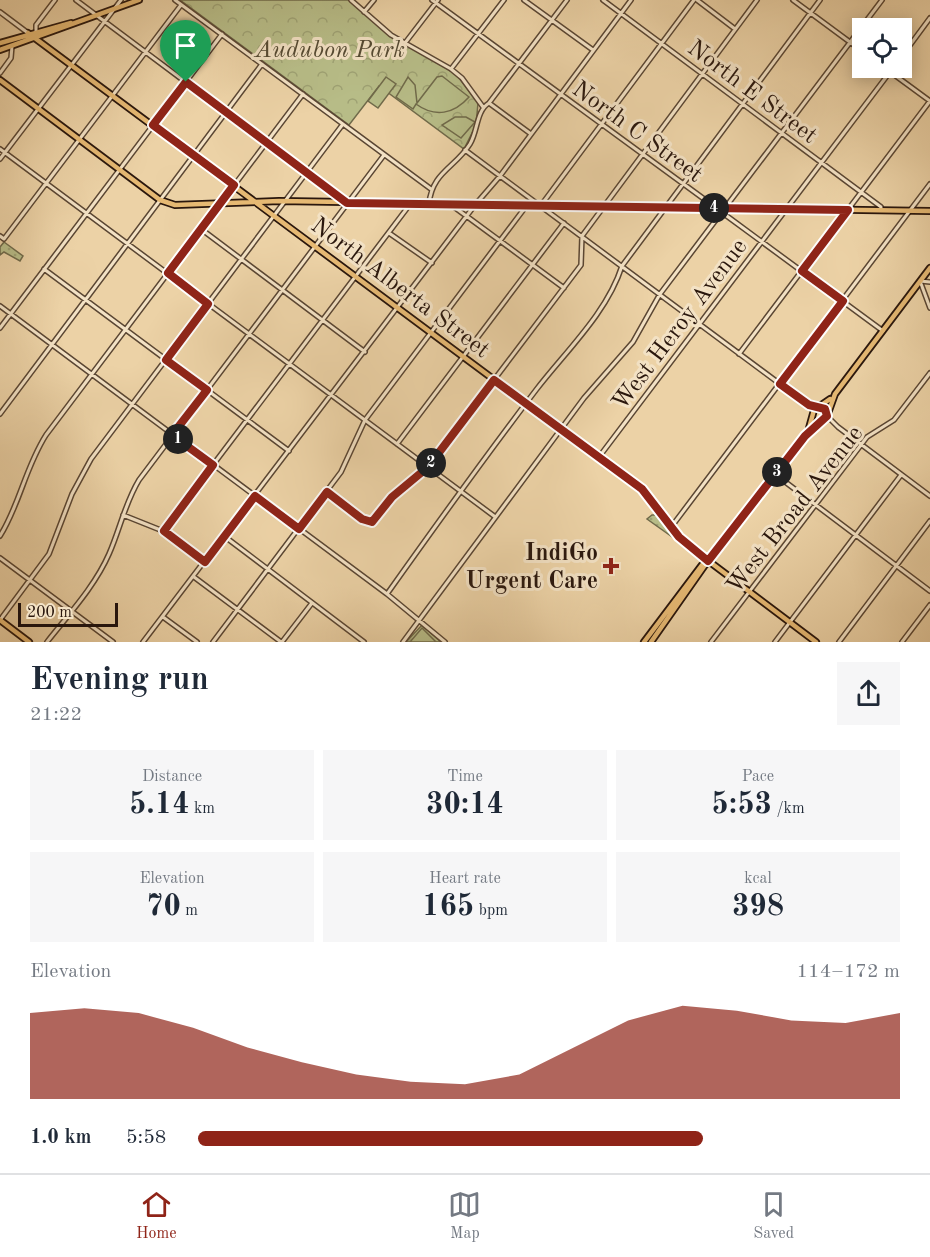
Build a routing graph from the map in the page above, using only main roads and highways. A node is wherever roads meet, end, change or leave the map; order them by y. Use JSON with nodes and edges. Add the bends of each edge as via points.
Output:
{"nodes":[{"id":1,"x":139,"y":0,"type":"edge"},
{"id":2,"x":74,"y":23,"type":"junction"},
{"id":3,"x":28,"y":33,"type":"junction"},
{"id":4,"x":35,"y":38,"type":"junction"},
{"id":5,"x":0,"y":43,"type":"edge"},
{"id":6,"x":0,"y":50,"type":"edge"},
{"id":7,"x":0,"y":80,"type":"edge"},
{"id":8,"x":239,"y":189,"type":"junction"},
{"id":9,"x":282,"y":201,"type":"junction"},
{"id":10,"x":256,"y":202,"type":"junction"},
{"id":11,"x":237,"y":203,"type":"junction"},
{"id":12,"x":269,"y":212,"type":"junction"},
{"id":13,"x":930,"y":212,"type":"edge"},
{"id":14,"x":930,"y":268,"type":"edge"},
{"id":15,"x":835,"y":394,"type":"junction"},
{"id":16,"x":819,"y":408,"type":"junction"},
{"id":17,"x":827,"y":414,"type":"junction"},
{"id":18,"x":813,"y":415,"type":"junction"},
{"id":19,"x":821,"y":421,"type":"junction"},
{"id":20,"x":805,"y":436,"type":"junction"},
{"id":21,"x":707,"y":563,"type":"junction"},
{"id":22,"x":668,"y":619,"type":"junction"},
{"id":23,"x":0,"y":620,"type":"edge"},
{"id":24,"x":656,"y":626,"type":"junction"},
{"id":25,"x":29,"y":642,"type":"edge"},
{"id":26,"x":644,"y":642,"type":"edge"},
{"id":27,"x":650,"y":642,"type":"edge"},
{"id":28,"x":816,"y":642,"type":"edge"}],
"edges":[{"from":1,"to":2,"type":"main road"},
{"from":2,"to":3,"type":"main road"},
{"from":2,"to":4,"type":"main road"},
{"from":3,"to":4,"type":"main road","name":"North Alberta Street"},
{"from":3,"to":5,"type":"main road"},
{"from":4,"to":6,"type":"main road"},
{"from":4,"to":8,"type":"main road","name":"North Alberta Street"},
{"from":7,"to":11,"type":"main road","via":[[160,200],[178,206]]},
{"from":8,"to":9,"type":"main road","via":[[260,199]]},
{"from":8,"to":10,"type":"main road","name":"North Alberta Street"},
{"from":9,"to":10,"type":"main road"},
{"from":9,"to":13,"type":"main road"},
{"from":10,"to":11,"type":"main road"},
{"from":10,"to":12,"type":"main road","name":"North Alberta Street"},
{"from":11,"to":12,"type":"main road","name":"North Alberta Street"},
{"from":12,"to":21,"type":"main road","name":"North Alberta Street","via":[[648,494],[671,528]]},
{"from":14,"to":15,"type":"main road"},
{"from":15,"to":16,"type":"main road"},
{"from":15,"to":17,"type":"main road"},
{"from":16,"to":17,"type":"main road"},
{"from":16,"to":18,"type":"main road"},
{"from":17,"to":19,"type":"main road"},
{"from":18,"to":19,"type":"main road"},
{"from":18,"to":20,"type":"main road"},
{"from":19,"to":20,"type":"main road"},
{"from":20,"to":21,"type":"main road"},
{"from":21,"to":22,"type":"main road"},
{"from":21,"to":24,"type":"main road"},
{"from":21,"to":28,"type":"main road","name":"North Alberta Street"},
{"from":22,"to":24,"type":"main road"},
{"from":22,"to":27,"type":"main road"},
{"from":23,"to":25,"type":"main road"},
{"from":24,"to":26,"type":"main road"},
{"from":24,"to":27,"type":"main road"}]}
